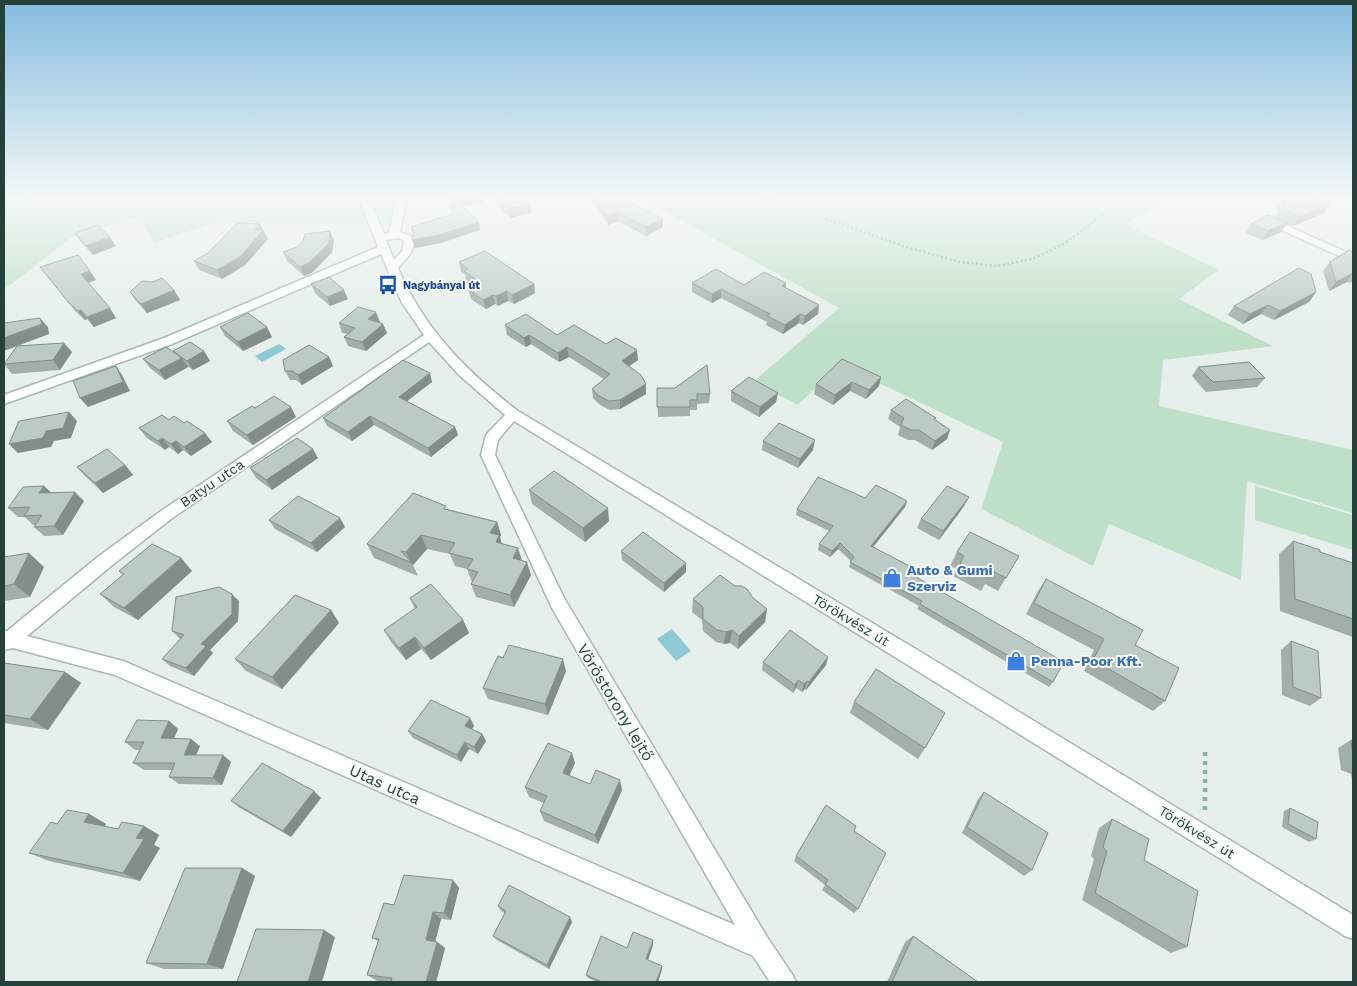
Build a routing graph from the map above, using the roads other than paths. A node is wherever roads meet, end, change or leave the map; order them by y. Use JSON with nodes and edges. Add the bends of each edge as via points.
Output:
{"nodes":[{"id":1,"x":410,"y":242,"type":"edge"},
{"id":2,"x":1316,"y":242,"type":"edge"},
{"id":3,"x":381,"y":243,"type":"joint"},
{"id":4,"x":1353,"y":259,"type":"edge"},
{"id":5,"x":393,"y":267,"type":"junction"},
{"id":6,"x":432,"y":335,"type":"junction"},
{"id":7,"x":4,"y":400,"type":"edge"},
{"id":8,"x":513,"y":414,"type":"junction"},
{"id":9,"x":6,"y":642,"type":"edge"},
{"id":10,"x":1353,"y":928,"type":"edge"},
{"id":11,"x":761,"y":948,"type":"junction"},
{"id":12,"x":784,"y":982,"type":"edge"}],
"edges":[{"from":1,"to":5,"type":"street","via":[[408,249]]},
{"from":2,"to":4,"type":"street"},
{"from":3,"to":5,"type":"street","name":"Törökvész út"},
{"from":3,"to":7,"type":"street","via":[[161,344]]},
{"from":5,"to":6,"type":"street","name":"Törökvész út","via":[[407,299]]},
{"from":6,"to":8,"type":"street","name":"Törökvész út","via":[[462,371]]},
{"from":6,"to":9,"type":"street","name":"Batyu utca","via":[[166,515]]},
{"from":8,"to":10,"type":"street","name":"Törökvész út"},
{"from":8,"to":11,"type":"street","name":"Vöröstorony lejtő","via":[[491,439],[488,456],[558,604]]},
{"from":9,"to":11,"type":"street","name":"Utas utca","via":[[117,667]]},
{"from":11,"to":12,"type":"street","name":"Vöröstorony lejtő"}]}
